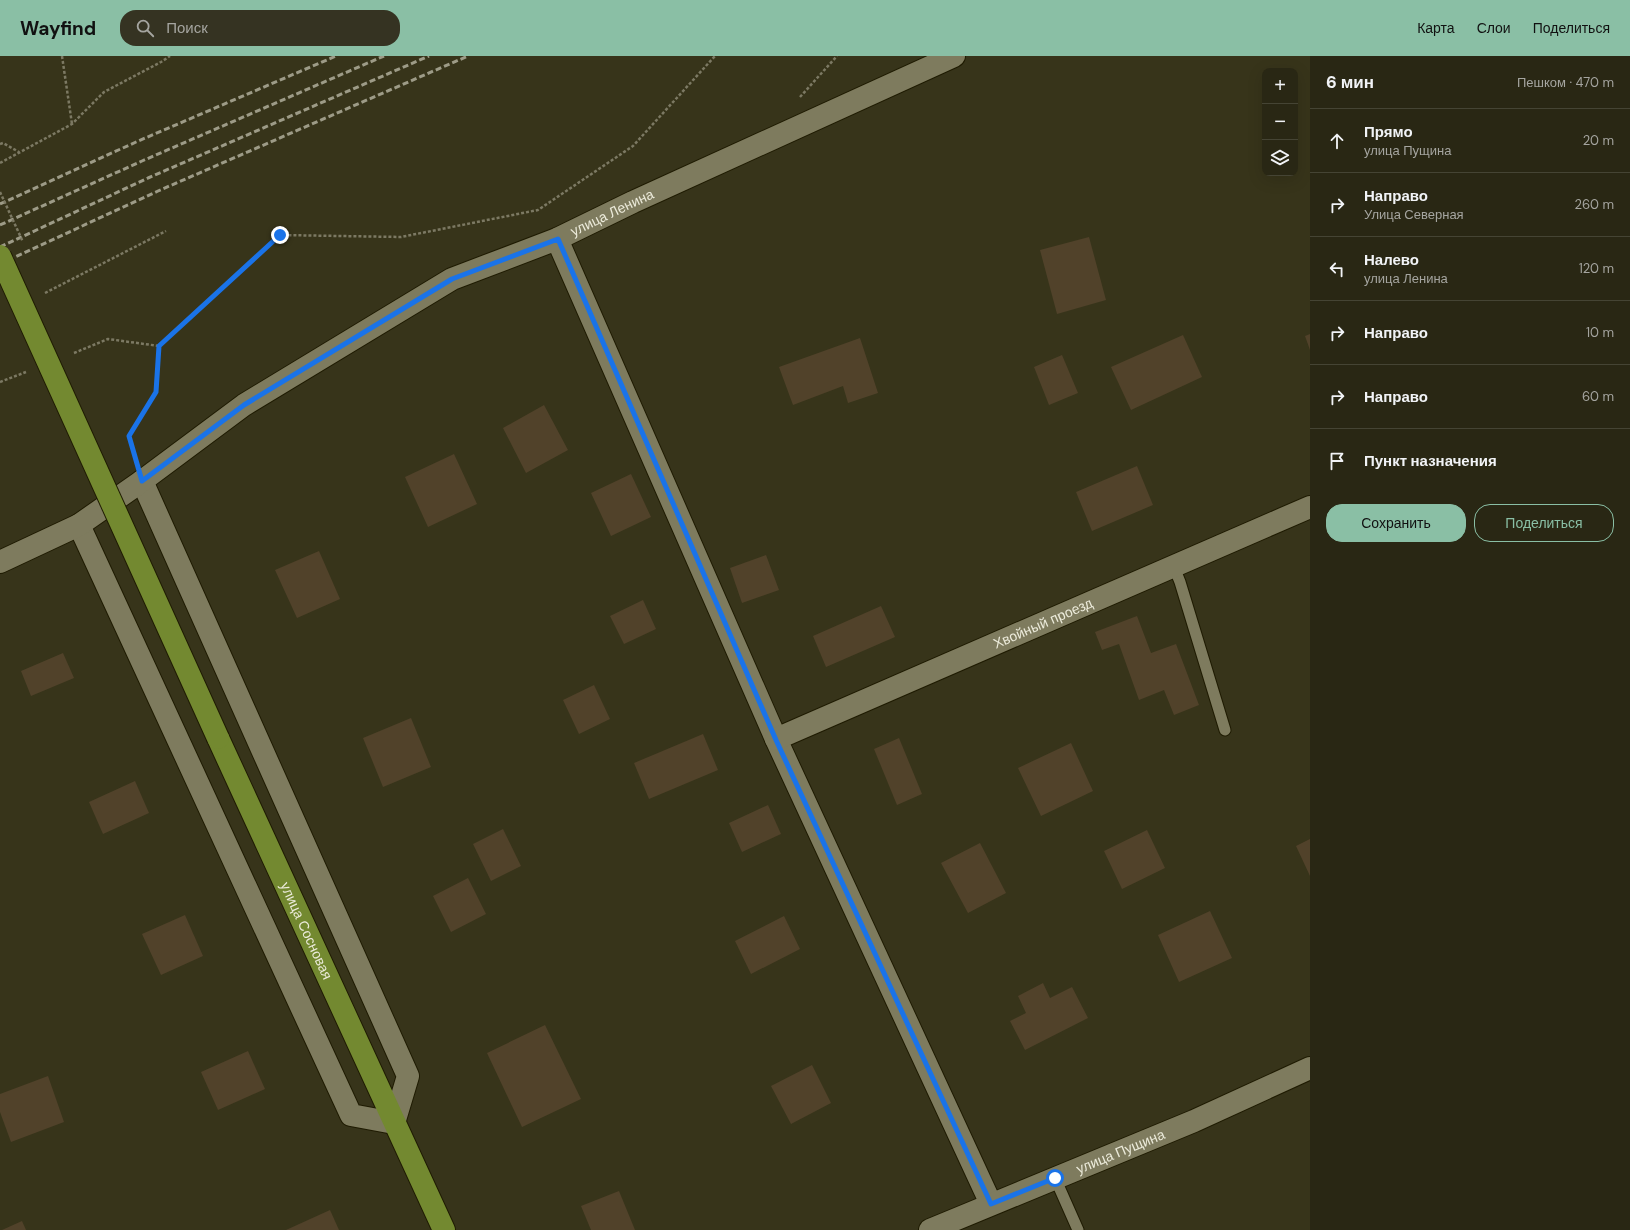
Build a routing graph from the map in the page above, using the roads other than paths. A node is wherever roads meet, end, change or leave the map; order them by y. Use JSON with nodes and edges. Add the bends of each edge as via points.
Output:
{"nodes":[{"id":1,"x":954,"y":56,"type":"edge"},
{"id":2,"x":558,"y":239,"type":"junction"},
{"id":3,"x":0,"y":256,"type":"edge"},
{"id":4,"x":142,"y":481,"type":"junction"},
{"id":5,"x":1310,"y":507,"type":"edge"},
{"id":6,"x":79,"y":525,"type":"junction"},
{"id":7,"x":0,"y":562,"type":"edge"},
{"id":8,"x":1174,"y":568,"type":"junction"},
{"id":9,"x":1225,"y":730,"type":"dead end"},
{"id":10,"x":776,"y":740,"type":"junction"},
{"id":11,"x":1310,"y":1068,"type":"edge"},
{"id":12,"x":394,"y":1123,"type":"junction"},
{"id":13,"x":1055,"y":1178,"type":"junction"},
{"id":14,"x":991,"y":1204,"type":"junction"},
{"id":15,"x":444,"y":1230,"type":"edge"},
{"id":16,"x":930,"y":1230,"type":"edge"},
{"id":17,"x":1078,"y":1230,"type":"edge"}],
"edges":[{"from":1,"to":2,"type":"street","name":"улица Ленина","via":[[633,202]]},
{"from":2,"to":4,"type":"street","name":"улица Ленина","via":[[452,279],[244,405]]},
{"from":2,"to":10,"type":"street"},
{"from":3,"to":12,"type":"main road","name":"улица Сосновая","bridge":true},
{"from":4,"to":6,"type":"street","name":"улица Ленина"},
{"from":4,"to":12,"type":"street","via":[[408,1076]]},
{"from":5,"to":8,"type":"street","name":"Хвойный проезд"},
{"from":6,"to":7,"type":"street","name":"улица Ленина"},
{"from":6,"to":12,"type":"street","via":[[351,1115]]},
{"from":8,"to":9,"type":"lane"},
{"from":8,"to":10,"type":"street","name":"Хвойный проезд"},
{"from":10,"to":14,"type":"street"},
{"from":11,"to":13,"type":"street","name":"улица Пущина","via":[[1194,1121]]},
{"from":12,"to":15,"type":"main road","name":"улица Сосновая"},
{"from":13,"to":14,"type":"street","name":"улица Пущина"},
{"from":13,"to":17,"type":"lane"},
{"from":14,"to":16,"type":"street","name":"улица Пущина"}]}
